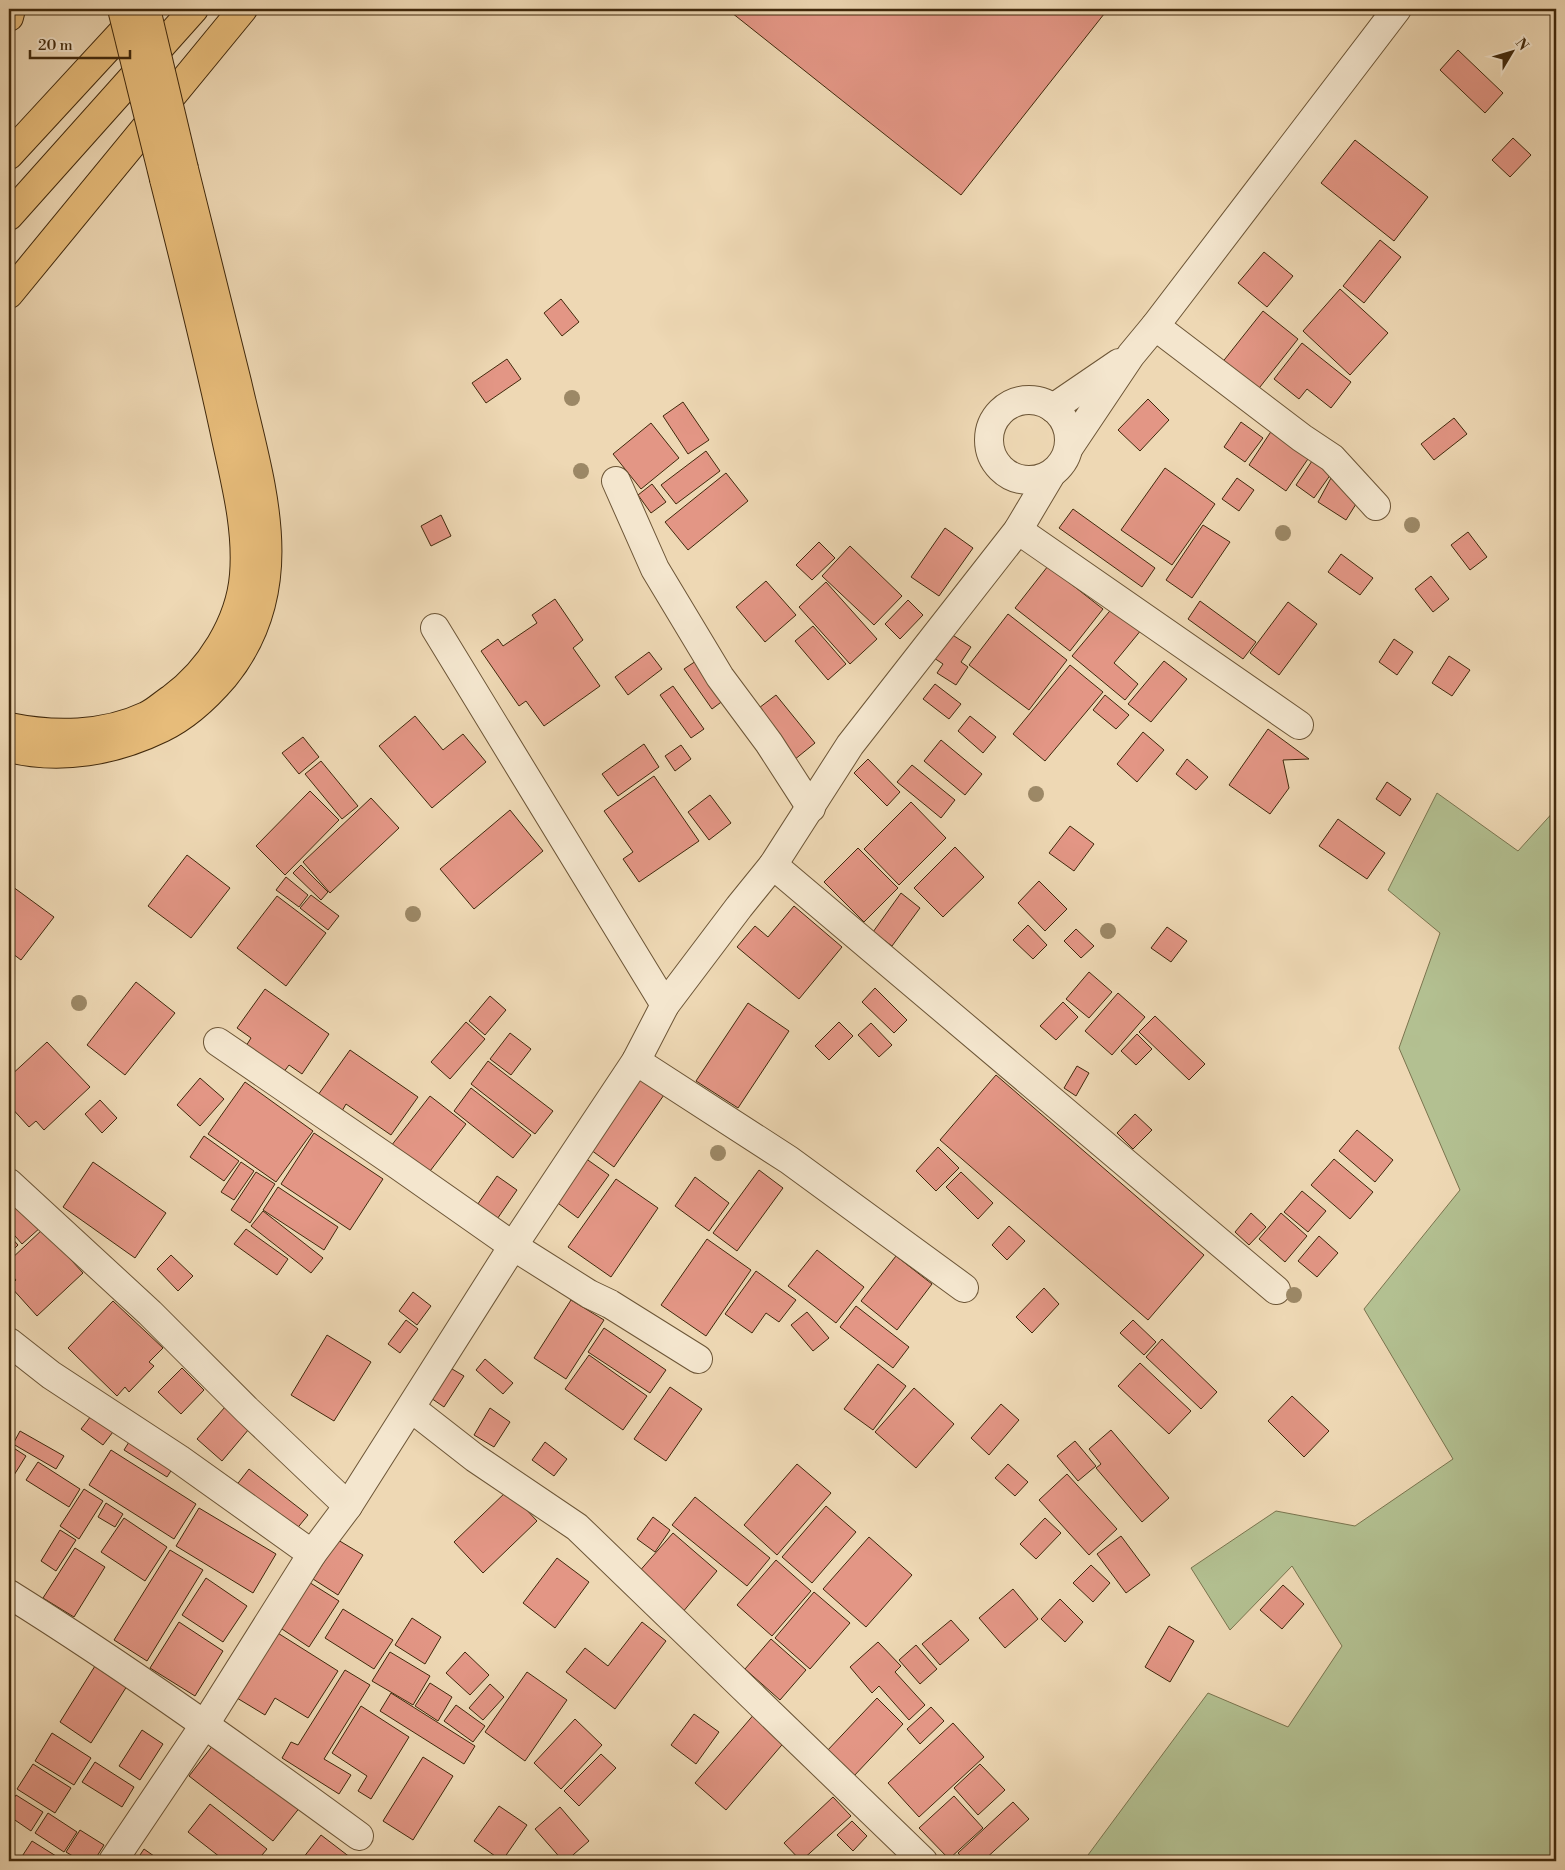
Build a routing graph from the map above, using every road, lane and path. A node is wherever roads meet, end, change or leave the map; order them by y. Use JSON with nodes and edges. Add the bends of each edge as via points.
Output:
{"nodes":[{"id":1,"x":11,"y":9,"type":"edge"},
{"id":2,"x":122,"y":9,"type":"edge"},
{"id":3,"x":145,"y":9,"type":"edge"},
{"id":4,"x":194,"y":9,"type":"edge"},
{"id":5,"x":243,"y":9,"type":"edge"},
{"id":6,"x":1396,"y":9,"type":"edge"},
{"id":7,"x":9,"y":17,"type":"edge"},
{"id":8,"x":9,"y":156,"type":"edge"},
{"id":9,"x":174,"y":174,"type":"junction"},
{"id":10,"x":9,"y":216,"type":"edge"},
{"id":11,"x":9,"y":294,"type":"edge"},
{"id":12,"x":1156,"y":326,"type":"junction"},
{"id":13,"x":1131,"y":355,"type":"junction"},
{"id":14,"x":1053,"y":408,"type":"junction"},
{"id":15,"x":1070,"y":446,"type":"junction"},
{"id":16,"x":1050,"y":476,"type":"junction"},
{"id":17,"x":616,"y":481,"type":"dead end"},
{"id":18,"x":1376,"y":506,"type":"dead end"},
{"id":19,"x":1018,"y":530,"type":"junction"},
{"id":20,"x":435,"y":628,"type":"dead end"},
{"id":21,"x":1299,"y":726,"type":"dead end"},
{"id":22,"x":9,"y":727,"type":"edge"},
{"id":23,"x":9,"y":748,"type":"edge"},
{"id":24,"x":810,"y":808,"type":"junction"},
{"id":25,"x":773,"y":865,"type":"junction"},
{"id":26,"x":665,"y":1005,"type":"junction"},
{"id":27,"x":218,"y":1042,"type":"dead end"},
{"id":28,"x":636,"y":1061,"type":"junction"},
{"id":29,"x":9,"y":1183,"type":"edge"},
{"id":30,"x":513,"y":1246,"type":"junction"},
{"id":31,"x":964,"y":1288,"type":"dead end"},
{"id":32,"x":1276,"y":1290,"type":"dead end"},
{"id":33,"x":9,"y":1342,"type":"edge"},
{"id":34,"x":698,"y":1358,"type":"dead end"},
{"id":35,"x":411,"y":1408,"type":"junction"},
{"id":36,"x":348,"y":1506,"type":"junction"},
{"id":37,"x":312,"y":1554,"type":"junction"},
{"id":38,"x":9,"y":1594,"type":"edge"},
{"id":39,"x":205,"y":1724,"type":"junction"},
{"id":40,"x":359,"y":1836,"type":"dead end"},
{"id":41,"x":113,"y":1861,"type":"edge"},
{"id":42,"x":923,"y":1861,"type":"edge"}],
"edges":[{"from":1,"to":7,"type":"highway"},
{"from":2,"to":9,"type":"highway","bridge":true},
{"from":3,"to":8,"type":"highway"},
{"from":3,"to":9,"type":"highway","bridge":true},
{"from":4,"to":10,"type":"highway"},
{"from":5,"to":11,"type":"highway"},
{"from":6,"to":12,"type":"street"},
{"from":9,"to":22,"type":"highway","via":[[244,532],[244,576],[236,612],[220,646],[197,676],[147,716],[89,732],[59,733]]},
{"from":9,"to":23,"type":"highway","via":[[229,348],[263,495],[267,574],[262,605],[250,637],[235,663],[194,708],[170,724],[141,738],[79,753],[47,754]]},
{"from":12,"to":13,"type":"street"},
{"from":12,"to":18,"type":"street","via":[[1332,458]]},
{"from":13,"to":14,"type":"street"},
{"from":13,"to":15,"type":"street"},
{"from":14,"to":15,"type":"street","via":[[1069,431]]},
{"from":14,"to":16,"type":"street","via":[[1037,400],[1012,404],[993,421],[989,438],[992,454],[1001,470],[1016,478],[1033,480]]},
{"from":15,"to":16,"type":"street","via":[[1066,458]]},
{"from":16,"to":19,"type":"street"},
{"from":17,"to":24,"type":"street","via":[[655,569],[720,677],[769,743]]},
{"from":19,"to":21,"type":"street"},
{"from":19,"to":24,"type":"street","via":[[850,745]]},
{"from":20,"to":26,"type":"street"},
{"from":24,"to":25,"type":"street"},
{"from":25,"to":26,"type":"street"},
{"from":25,"to":32,"type":"street"},
{"from":26,"to":28,"type":"street"},
{"from":27,"to":30,"type":"street"},
{"from":28,"to":30,"type":"street"},
{"from":28,"to":31,"type":"street","via":[[796,1166]]},
{"from":29,"to":36,"type":"street","via":[[150,1312],[246,1410]]},
{"from":30,"to":34,"type":"street"},
{"from":30,"to":35,"type":"street"},
{"from":33,"to":37,"type":"street","via":[[50,1375],[179,1459]]},
{"from":35,"to":36,"type":"street"},
{"from":35,"to":42,"type":"street","via":[[475,1458],[577,1527]]},
{"from":36,"to":37,"type":"street"},
{"from":37,"to":39,"type":"street"},
{"from":38,"to":39,"type":"street"},
{"from":39,"to":40,"type":"street"},
{"from":39,"to":41,"type":"street"}]}
